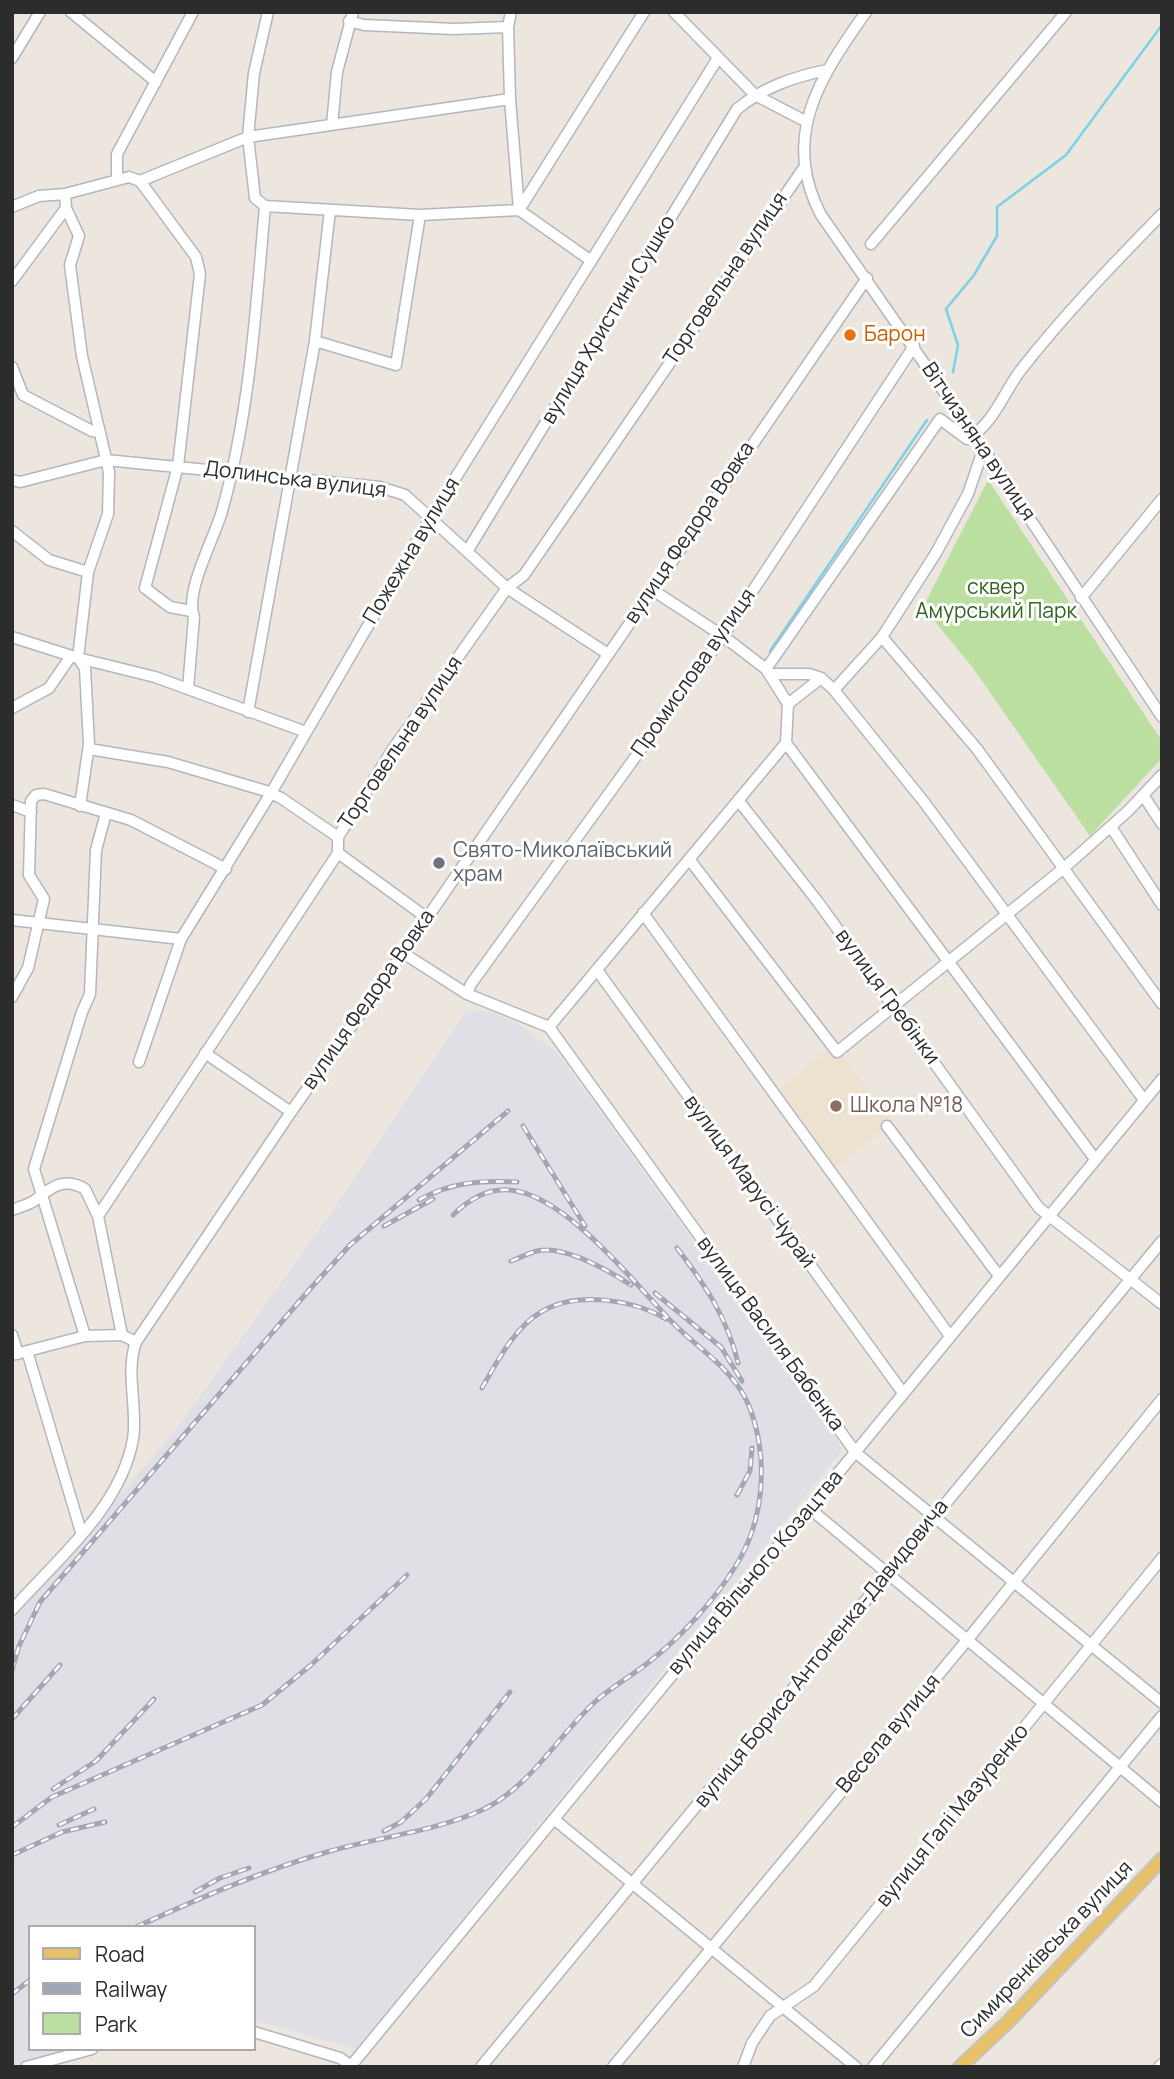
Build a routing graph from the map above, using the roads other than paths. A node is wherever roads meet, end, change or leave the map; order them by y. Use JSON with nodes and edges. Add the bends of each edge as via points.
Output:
{"nodes":[{"id":1,"x":40,"y":12,"type":"edge"},
{"id":2,"x":71,"y":12,"type":"edge"},
{"id":3,"x":193,"y":12,"type":"edge"},
{"id":4,"x":268,"y":12,"type":"edge"},
{"id":5,"x":511,"y":12,"type":"edge"},
{"id":6,"x":644,"y":12,"type":"edge"},
{"id":7,"x":674,"y":12,"type":"edge"},
{"id":8,"x":866,"y":12,"type":"edge"},
{"id":9,"x":1066,"y":12,"type":"edge"},
{"id":10,"x":351,"y":17,"type":"edge"},
{"id":11,"x":508,"y":27,"type":"junction"},
{"id":12,"x":12,"y":58,"type":"edge"},
{"id":13,"x":718,"y":58,"type":"junction"},
{"id":14,"x":827,"y":70,"type":"junction"},
{"id":15,"x":156,"y":82,"type":"junction"},
{"id":16,"x":755,"y":95,"type":"junction"},
{"id":17,"x":510,"y":99,"type":"junction"},
{"id":18,"x":807,"y":122,"type":"junction"},
{"id":19,"x":332,"y":125,"type":"junction"},
{"id":20,"x":248,"y":137,"type":"junction"},
{"id":21,"x":803,"y":169,"type":"junction"},
{"id":22,"x":117,"y":180,"type":"junction"},
{"id":23,"x":140,"y":181,"type":"junction"},
{"id":24,"x":65,"y":194,"type":"junction"},
{"id":25,"x":14,"y":206,"type":"edge"},
{"id":26,"x":265,"y":206,"type":"junction"},
{"id":27,"x":66,"y":208,"type":"junction"},
{"id":28,"x":330,"y":210,"type":"junction"},
{"id":29,"x":519,"y":210,"type":"junction"},
{"id":30,"x":1162,"y":214,"type":"edge"},
{"id":31,"x":420,"y":215,"type":"junction"},
{"id":32,"x":871,"y":244,"type":"dead end"},
{"id":33,"x":590,"y":260,"type":"junction"},
{"id":34,"x":867,"y":278,"type":"junction"},
{"id":35,"x":12,"y":281,"type":"edge"},
{"id":36,"x":315,"y":341,"type":"junction"},
{"id":37,"x":914,"y":346,"type":"junction"},
{"id":38,"x":12,"y":367,"type":"edge"},
{"id":39,"x":100,"y":432,"type":"junction"},
{"id":40,"x":974,"y":435,"type":"junction"},
{"id":41,"x":983,"y":450,"type":"junction"},
{"id":42,"x":106,"y":460,"type":"junction"},
{"id":43,"x":178,"y":466,"type":"junction"},
{"id":44,"x":233,"y":471,"type":"junction"},
{"id":45,"x":291,"y":477,"type":"junction"},
{"id":46,"x":12,"y":480,"type":"edge"},
{"id":47,"x":1162,"y":499,"type":"edge"},
{"id":48,"x":431,"y":517,"type":"junction"},
{"id":49,"x":12,"y":531,"type":"edge"},
{"id":50,"x":468,"y":550,"type":"junction"},
{"id":51,"x":88,"y":572,"type":"junction"},
{"id":52,"x":507,"y":588,"type":"junction"},
{"id":53,"x":651,"y":589,"type":"junction"},
{"id":54,"x":1081,"y":598,"type":"junction"},
{"id":55,"x":191,"y":611,"type":"junction"},
{"id":56,"x":723,"y":636,"type":"junction"},
{"id":57,"x":12,"y":637,"type":"edge"},
{"id":58,"x":883,"y":638,"type":"junction"},
{"id":59,"x":608,"y":654,"type":"junction"},
{"id":60,"x":74,"y":657,"type":"junction"},
{"id":61,"x":769,"y":671,"type":"junction"},
{"id":62,"x":821,"y":678,"type":"junction"},
{"id":63,"x":188,"y":689,"type":"junction"},
{"id":64,"x":834,"y":690,"type":"junction"},
{"id":65,"x":788,"y":704,"type":"junction"},
{"id":66,"x":12,"y":708,"type":"edge"},
{"id":67,"x":248,"y":712,"type":"junction"},
{"id":68,"x":1162,"y":718,"type":"edge"},
{"id":69,"x":306,"y":732,"type":"junction"},
{"id":70,"x":786,"y":743,"type":"junction"},
{"id":71,"x":89,"y":749,"type":"junction"},
{"id":72,"x":1162,"y":775,"type":"edge"},
{"id":73,"x":271,"y":793,"type":"junction"},
{"id":74,"x":1143,"y":795,"type":"junction"},
{"id":75,"x":738,"y":800,"type":"junction"},
{"id":76,"x":12,"y":805,"type":"edge"},
{"id":77,"x":80,"y":806,"type":"junction"},
{"id":78,"x":31,"y":812,"type":"junction"},
{"id":79,"x":106,"y":813,"type":"junction"},
{"id":80,"x":1162,"y":824,"type":"edge"},
{"id":81,"x":1111,"y":827,"type":"junction"},
{"id":82,"x":338,"y":837,"type":"junction"},
{"id":83,"x":338,"y":853,"type":"junction"},
{"id":84,"x":689,"y":859,"type":"junction"},
{"id":85,"x":1064,"y":868,"type":"junction"},
{"id":86,"x":226,"y":869,"type":"junction"},
{"id":87,"x":1162,"y":905,"type":"edge"},
{"id":88,"x":1007,"y":913,"type":"junction"},
{"id":89,"x":643,"y":914,"type":"junction"},
{"id":90,"x":427,"y":918,"type":"junction"},
{"id":91,"x":12,"y":920,"type":"edge"},
{"id":92,"x":40,"y":925,"type":"junction"},
{"id":93,"x":93,"y":930,"type":"junction"},
{"id":94,"x":181,"y":939,"type":"junction"},
{"id":95,"x":403,"y":953,"type":"junction"},
{"id":96,"x":949,"y":961,"type":"junction"},
{"id":97,"x":597,"y":970,"type":"junction"},
{"id":98,"x":467,"y":994,"type":"junction"},
{"id":99,"x":12,"y":997,"type":"edge"},
{"id":100,"x":1162,"y":1004,"type":"edge"},
{"id":101,"x":894,"y":1007,"type":"junction"},
{"id":102,"x":550,"y":1027,"type":"junction"},
{"id":103,"x":205,"y":1053,"type":"junction"},
{"id":104,"x":139,"y":1062,"type":"dead end"},
{"id":105,"x":1162,"y":1079,"type":"edge"},
{"id":106,"x":1144,"y":1100,"type":"junction"},
{"id":107,"x":291,"y":1112,"type":"junction"},
{"id":108,"x":887,"y":1126,"type":"dead end"},
{"id":109,"x":1095,"y":1159,"type":"junction"},
{"id":110,"x":40,"y":1194,"type":"junction"},
{"id":111,"x":12,"y":1210,"type":"edge"},
{"id":112,"x":1049,"y":1215,"type":"junction"},
{"id":113,"x":99,"y":1216,"type":"junction"},
{"id":114,"x":1162,"y":1241,"type":"edge"},
{"id":115,"x":999,"y":1276,"type":"junction"},
{"id":116,"x":1131,"y":1279,"type":"junction"},
{"id":117,"x":1162,"y":1304,"type":"edge"},
{"id":118,"x":12,"y":1335,"type":"edge"},
{"id":119,"x":85,"y":1335,"type":"junction"},
{"id":120,"x":121,"y":1335,"type":"junction"},
{"id":121,"x":950,"y":1336,"type":"junction"},
{"id":122,"x":136,"y":1342,"type":"junction"},
{"id":123,"x":19,"y":1353,"type":"edge"},
{"id":124,"x":904,"y":1393,"type":"junction"},
{"id":125,"x":1162,"y":1399,"type":"edge"},
{"id":126,"x":856,"y":1453,"type":"junction"},
{"id":127,"x":809,"y":1508,"type":"junction"},
{"id":128,"x":935,"y":1517,"type":"junction"},
{"id":129,"x":81,"y":1532,"type":"junction"},
{"id":130,"x":1162,"y":1558,"type":"edge"},
{"id":131,"x":888,"y":1574,"type":"junction"},
{"id":132,"x":1014,"y":1582,"type":"junction"},
{"id":133,"x":12,"y":1610,"type":"edge"},
{"id":134,"x":968,"y":1639,"type":"junction"},
{"id":135,"x":1090,"y":1646,"type":"junction"},
{"id":136,"x":1045,"y":1703,"type":"junction"},
{"id":137,"x":1162,"y":1703,"type":"edge"},
{"id":138,"x":1162,"y":1716,"type":"edge"},
{"id":139,"x":1122,"y":1767,"type":"junction"},
{"id":140,"x":1162,"y":1802,"type":"edge"},
{"id":141,"x":555,"y":1820,"type":"junction"},
{"id":142,"x":1162,"y":1859,"type":"edge"},
{"id":143,"x":634,"y":1882,"type":"junction"},
{"id":144,"x":710,"y":1948,"type":"junction"},
{"id":145,"x":784,"y":2008,"type":"junction"},
{"id":146,"x":256,"y":2033,"type":"edge"},
{"id":147,"x":85,"y":2051,"type":"edge"},
{"id":148,"x":350,"y":2066,"type":"edge"},
{"id":149,"x":26,"y":2067,"type":"edge"},
{"id":150,"x":481,"y":2067,"type":"edge"},
{"id":151,"x":613,"y":2067,"type":"edge"},
{"id":152,"x":743,"y":2067,"type":"edge"},
{"id":153,"x":856,"y":2067,"type":"edge"},
{"id":154,"x":873,"y":2067,"type":"edge"},
{"id":155,"x":960,"y":2067,"type":"edge"}],
"edges":[{"from":1,"to":12,"type":"street"},
{"from":2,"to":15,"type":"street"},
{"from":3,"to":15,"type":"street"},
{"from":4,"to":20,"type":"street","via":[[254,73]]},
{"from":5,"to":11,"type":"street"},
{"from":6,"to":29,"type":"street"},
{"from":7,"to":13,"type":"street"},
{"from":8,"to":14,"type":"street","name":"Вітчизняна вулиця"},
{"from":9,"to":32,"type":"street"},
{"from":10,"to":11,"type":"street","via":[[364,25]]},
{"from":10,"to":19,"type":"street","via":[[337,72]]},
{"from":11,"to":17,"type":"street"},
{"from":13,"to":16,"type":"street"},
{"from":13,"to":33,"type":"street","name":"Пожежна вулиця"},
{"from":14,"to":16,"type":"street","name":"вулиця Христини Сушко","via":[[791,78]]},
{"from":14,"to":18,"type":"street","name":"Вітчизняна вулиця"},
{"from":15,"to":22,"type":"street","via":[[117,154]]},
{"from":16,"to":18,"type":"street"},
{"from":16,"to":50,"type":"street","name":"вулиця Христини Сушко","via":[[737,109]]},
{"from":17,"to":19,"type":"street"},
{"from":17,"to":29,"type":"street"},
{"from":18,"to":21,"type":"street","name":"Вітчизняна вулиця"},
{"from":19,"to":20,"type":"street"},
{"from":20,"to":23,"type":"street"},
{"from":20,"to":26,"type":"street","via":[[255,198]]},
{"from":21,"to":34,"type":"street","name":"Вітчизняна вулиця","via":[[821,215]]},
{"from":21,"to":52,"type":"street","name":"Торговельна вулиця","via":[[524,575]]},
{"from":22,"to":23,"type":"street","via":[[129,177]]},
{"from":22,"to":24,"type":"street"},
{"from":23,"to":43,"type":"street","via":[[196,257],[200,274]]},
{"from":24,"to":25,"type":"street"},
{"from":24,"to":27,"type":"street"},
{"from":26,"to":28,"type":"street"},
{"from":26,"to":44,"type":"street","via":[[254,340]]},
{"from":27,"to":35,"type":"street"},
{"from":27,"to":39,"type":"street","via":[[79,236],[70,265],[82,356]]},
{"from":28,"to":31,"type":"street"},
{"from":28,"to":36,"type":"street"},
{"from":29,"to":31,"type":"street"},
{"from":29,"to":33,"type":"street"},
{"from":30,"to":40,"type":"street","via":[[1019,372],[997,410]]},
{"from":31,"to":36,"type":"street","via":[[396,365]]},
{"from":33,"to":48,"type":"street","name":"Пожежна вулиця"},
{"from":34,"to":37,"type":"street","name":"Вітчизняна вулиця"},
{"from":34,"to":53,"type":"street","name":"вулиця Федора Вовка"},
{"from":36,"to":45,"type":"street"},
{"from":37,"to":40,"type":"street","name":"Вітчизняна вулиця"},
{"from":37,"to":56,"type":"street","name":"Промислова вулиця"},
{"from":38,"to":39,"type":"street","via":[[23,395]]},
{"from":39,"to":42,"type":"street"},
{"from":40,"to":41,"type":"street","name":"Вітчизняна вулиця"},
{"from":40,"to":61,"type":"street","via":[[967,439],[940,419]]},
{"from":41,"to":54,"type":"street","name":"Вітчизняна вулиця"},
{"from":41,"to":58,"type":"street","via":[[968,494]]},
{"from":42,"to":43,"type":"street","name":"Долинська вулиця"},
{"from":42,"to":46,"type":"street","name":"Долинська вулиця","via":[[20,482]]},
{"from":42,"to":51,"type":"street","via":[[108,514]]},
{"from":43,"to":44,"type":"street","name":"Долинська вулиця"},
{"from":43,"to":55,"type":"street","via":[[145,588],[170,607]]},
{"from":44,"to":45,"type":"street","name":"Долинська вулиця"},
{"from":44,"to":55,"type":"street"},
{"from":45,"to":48,"type":"street","name":"Долинська вулиця","via":[[380,487],[405,495]]},
{"from":45,"to":67,"type":"street"},
{"from":47,"to":54,"type":"street"},
{"from":48,"to":50,"type":"street","name":"Долинська вулиця"},
{"from":48,"to":69,"type":"street","name":"Пожежна вулиця"},
{"from":49,"to":51,"type":"street","via":[[49,561]]},
{"from":50,"to":52,"type":"street","name":"Долинська вулиця"},
{"from":51,"to":60,"type":"street"},
{"from":52,"to":59,"type":"street","name":"Долинська вулиця"},
{"from":52,"to":82,"type":"street","name":"Торговельна вулиця","via":[[393,749]]},
{"from":53,"to":56,"type":"street"},
{"from":53,"to":59,"type":"street","name":"вулиця Федора Вовка"},
{"from":54,"to":68,"type":"street","name":"Вітчизняна вулиця"},
{"from":55,"to":63,"type":"street"},
{"from":56,"to":61,"type":"street"},
{"from":56,"to":98,"type":"street","name":"Промислова вулиця"},
{"from":57,"to":60,"type":"street"},
{"from":58,"to":64,"type":"street"},
{"from":58,"to":85,"type":"street","via":[[977,749]]},
{"from":59,"to":90,"type":"street","name":"вулиця Федора Вовка"},
{"from":60,"to":63,"type":"street"},
{"from":60,"to":66,"type":"street","via":[[48,688]]},
{"from":60,"to":71,"type":"street","via":[[85,668]]},
{"from":61,"to":62,"type":"street"},
{"from":61,"to":65,"type":"street"},
{"from":62,"to":64,"type":"street"},
{"from":62,"to":65,"type":"street"},
{"from":63,"to":67,"type":"street"},
{"from":64,"to":88,"type":"street"},
{"from":65,"to":70,"type":"street"},
{"from":67,"to":69,"type":"street"},
{"from":69,"to":73,"type":"street","name":"Пожежна вулиця"},
{"from":70,"to":75,"type":"street"},
{"from":70,"to":96,"type":"street"},
{"from":71,"to":73,"type":"street","via":[[168,762]]},
{"from":71,"to":77,"type":"street"},
{"from":72,"to":74,"type":"street"},
{"from":73,"to":82,"type":"street"},
{"from":73,"to":86,"type":"street","name":"Пожежна вулиця"},
{"from":74,"to":80,"type":"street"},
{"from":74,"to":81,"type":"street"},
{"from":75,"to":84,"type":"street"},
{"from":75,"to":101,"type":"street","name":"вулиця Гребінки"},
{"from":76,"to":78,"type":"street"},
{"from":77,"to":78,"type":"street","via":[[40,794],[31,801]]},
{"from":77,"to":79,"type":"street"},
{"from":78,"to":92,"type":"street","via":[[29,875],[44,899]]},
{"from":79,"to":86,"type":"street","via":[[131,820]]},
{"from":79,"to":93,"type":"street","via":[[96,850]]},
{"from":81,"to":85,"type":"street"},
{"from":81,"to":87,"type":"street"},
{"from":82,"to":83,"type":"street","name":"Торговельна вулиця"},
{"from":83,"to":90,"type":"street"},
{"from":83,"to":103,"type":"street","name":"Торговельна вулиця"},
{"from":84,"to":89,"type":"street"},
{"from":84,"to":101,"type":"street","via":[[837,1052]]},
{"from":85,"to":88,"type":"street"},
{"from":85,"to":100,"type":"street"},
{"from":86,"to":94,"type":"street","name":"Пожежна вулиця"},
{"from":88,"to":96,"type":"street"},
{"from":88,"to":106,"type":"street"},
{"from":89,"to":97,"type":"street"},
{"from":89,"to":121,"type":"street"},
{"from":90,"to":95,"type":"street","name":"вулиця Федора Вовка"},
{"from":91,"to":92,"type":"street"},
{"from":92,"to":93,"type":"street"},
{"from":92,"to":99,"type":"street","via":[[28,968]]},
{"from":93,"to":94,"type":"street"},
{"from":93,"to":110,"type":"street","via":[[90,994],[34,1169]]},
{"from":94,"to":104,"type":"street","name":"Пожежна вулиця"},
{"from":95,"to":98,"type":"street"},
{"from":95,"to":107,"type":"street","name":"вулиця Федора Вовка"},
{"from":96,"to":101,"type":"street"},
{"from":96,"to":109,"type":"street"},
{"from":97,"to":102,"type":"street"},
{"from":97,"to":124,"type":"street","name":"вулиця Марусі Чурай"},
{"from":98,"to":102,"type":"street"},
{"from":101,"to":112,"type":"street","name":"вулиця Гребінки","via":[[1039,1208]]},
{"from":102,"to":126,"type":"street","name":"вулиця Василя Бабенка"},
{"from":103,"to":107,"type":"street"},
{"from":103,"to":113,"type":"street","name":"Торговельна вулиця"},
{"from":105,"to":106,"type":"street","name":"вулиця Вільного Козацтва"},
{"from":106,"to":109,"type":"street","name":"вулиця Вільного Козацтва"},
{"from":107,"to":122,"type":"street","name":"вулиця Федора Вовка"},
{"from":108,"to":115,"type":"street"},
{"from":109,"to":112,"type":"street","name":"вулиця Вільного Козацтва"},
{"from":110,"to":111,"type":"street"},
{"from":110,"to":113,"type":"street","via":[[60,1183],[77,1184],[90,1196]]},
{"from":110,"to":119,"type":"street"},
{"from":112,"to":115,"type":"street","name":"вулиця Вільного Козацтва"},
{"from":112,"to":116,"type":"street","name":"вулиця Гребінки"},
{"from":113,"to":120,"type":"street"},
{"from":114,"to":116,"type":"street","name":"вулиця Бориса Антоненка-Давидовича"},
{"from":115,"to":121,"type":"street","name":"вулиця Вільного Козацтва"},
{"from":116,"to":117,"type":"street","name":"вулиця Гребінки"},
{"from":116,"to":128,"type":"street","name":"вулиця Бориса Антоненка-Давидовича"},
{"from":118,"to":123,"type":"street"},
{"from":119,"to":120,"type":"street"},
{"from":119,"to":123,"type":"street"},
{"from":120,"to":122,"type":"street"},
{"from":121,"to":124,"type":"street","name":"вулиця Вільного Козацтва"},
{"from":122,"to":129,"type":"street","name":"вулиця Федора Вовка","via":[[133,1437],[125,1468],[111,1497]]},
{"from":123,"to":129,"type":"street"},
{"from":124,"to":126,"type":"street","name":"вулиця Вільного Козацтва"},
{"from":125,"to":132,"type":"street","name":"Весела вулиця"},
{"from":126,"to":127,"type":"street","name":"вулиця Вільного Козацтва"},
{"from":126,"to":128,"type":"street","name":"вулиця Василя Бабенка"},
{"from":127,"to":131,"type":"street"},
{"from":127,"to":141,"type":"street","name":"вулиця Вільного Козацтва"},
{"from":128,"to":131,"type":"street","name":"вулиця Бориса Антоненка-Давидовича"},
{"from":128,"to":132,"type":"street","name":"вулиця Василя Бабенка"},
{"from":129,"to":133,"type":"street"},
{"from":130,"to":135,"type":"street","name":"вулиця Галі Мазуренко"},
{"from":131,"to":134,"type":"street"},
{"from":131,"to":143,"type":"street","name":"вулиця Бориса Антоненка-Давидовича"},
{"from":132,"to":134,"type":"street","name":"Весела вулиця"},
{"from":132,"to":135,"type":"street","name":"вулиця Василя Бабенка"},
{"from":134,"to":136,"type":"street"},
{"from":134,"to":144,"type":"street","name":"Весела вулиця"},
{"from":135,"to":136,"type":"street","name":"вулиця Галі Мазуренко"},
{"from":135,"to":137,"type":"street","name":"вулиця Василя Бабенка"},
{"from":136,"to":139,"type":"street"},
{"from":136,"to":145,"type":"street","name":"вулиця Галі Мазуренко","via":[[814,1986]]},
{"from":138,"to":139,"type":"street"},
{"from":139,"to":140,"type":"street"},
{"from":139,"to":154,"type":"street"},
{"from":141,"to":143,"type":"street"},
{"from":141,"to":148,"type":"street","name":"вулиця Вільного Козацтва"},
{"from":142,"to":155,"type":"main road","name":"Симиренківська вулиця"},
{"from":143,"to":144,"type":"street"},
{"from":143,"to":150,"type":"street","name":"вулиця Бориса Антоненка-Давидовича"},
{"from":144,"to":145,"type":"street"},
{"from":144,"to":151,"type":"street","name":"Весела вулиця"},
{"from":145,"to":152,"type":"street","name":"вулиця Галі Мазуренко","via":[[764,2024]]},
{"from":145,"to":153,"type":"street"},
{"from":146,"to":148,"type":"street","via":[[340,2058]]},
{"from":147,"to":149,"type":"street"}]}
